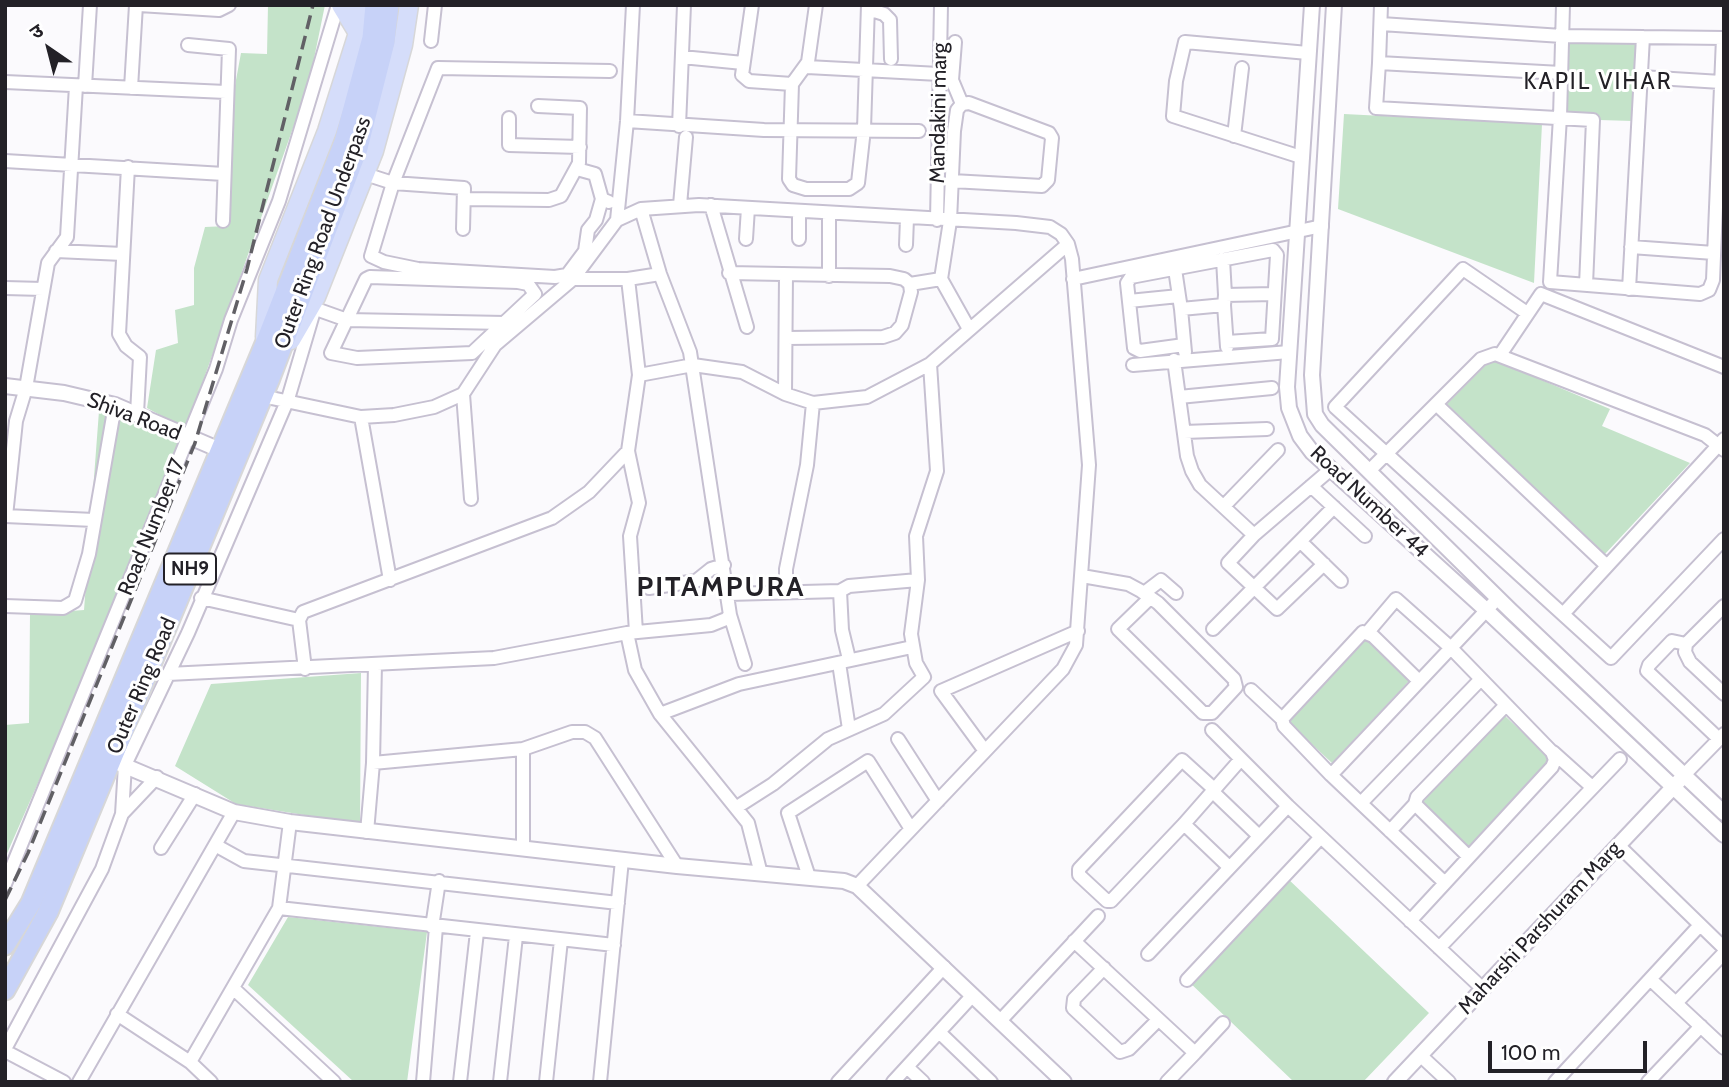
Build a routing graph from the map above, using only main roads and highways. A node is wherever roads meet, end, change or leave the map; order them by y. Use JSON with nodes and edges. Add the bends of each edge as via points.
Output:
{"nodes":[{"id":1,"x":339,"y":5,"type":"edge"},
{"id":2,"x":361,"y":5,"type":"edge"},
{"id":3,"x":375,"y":5,"type":"edge"},
{"id":4,"x":389,"y":5,"type":"edge"},
{"id":5,"x":409,"y":5,"type":"edge"},
{"id":6,"x":358,"y":33,"type":"junction"},
{"id":7,"x":265,"y":344,"type":"junction"},
{"id":8,"x":266,"y":387,"type":"junction"},
{"id":9,"x":5,"y":945,"type":"edge"},
{"id":10,"x":5,"y":990,"type":"edge"}],
"edges":[{"from":1,"to":6,"type":"main road"},
{"from":2,"to":6,"type":"main road"},
{"from":3,"to":7,"type":"highway","name":"Outer Ring Road Underpass","via":[[372,38],[344,142]]},
{"from":4,"to":8,"type":"highway","name":"Outer Ring Road Underpass","number":"NH9","via":[[385,42],[358,148]]},
{"from":5,"to":8,"type":"main road","via":[[403,45],[365,174],[316,303]]},
{"from":6,"to":7,"type":"main road","via":[[327,131],[268,280]]},
{"from":7,"to":9,"type":"highway","name":"Outer Ring Road","via":[[31,903]]},
{"from":8,"to":10,"type":"highway","name":"Outer Ring Road","number":"NH9","via":[[118,763],[48,912]]}]}
